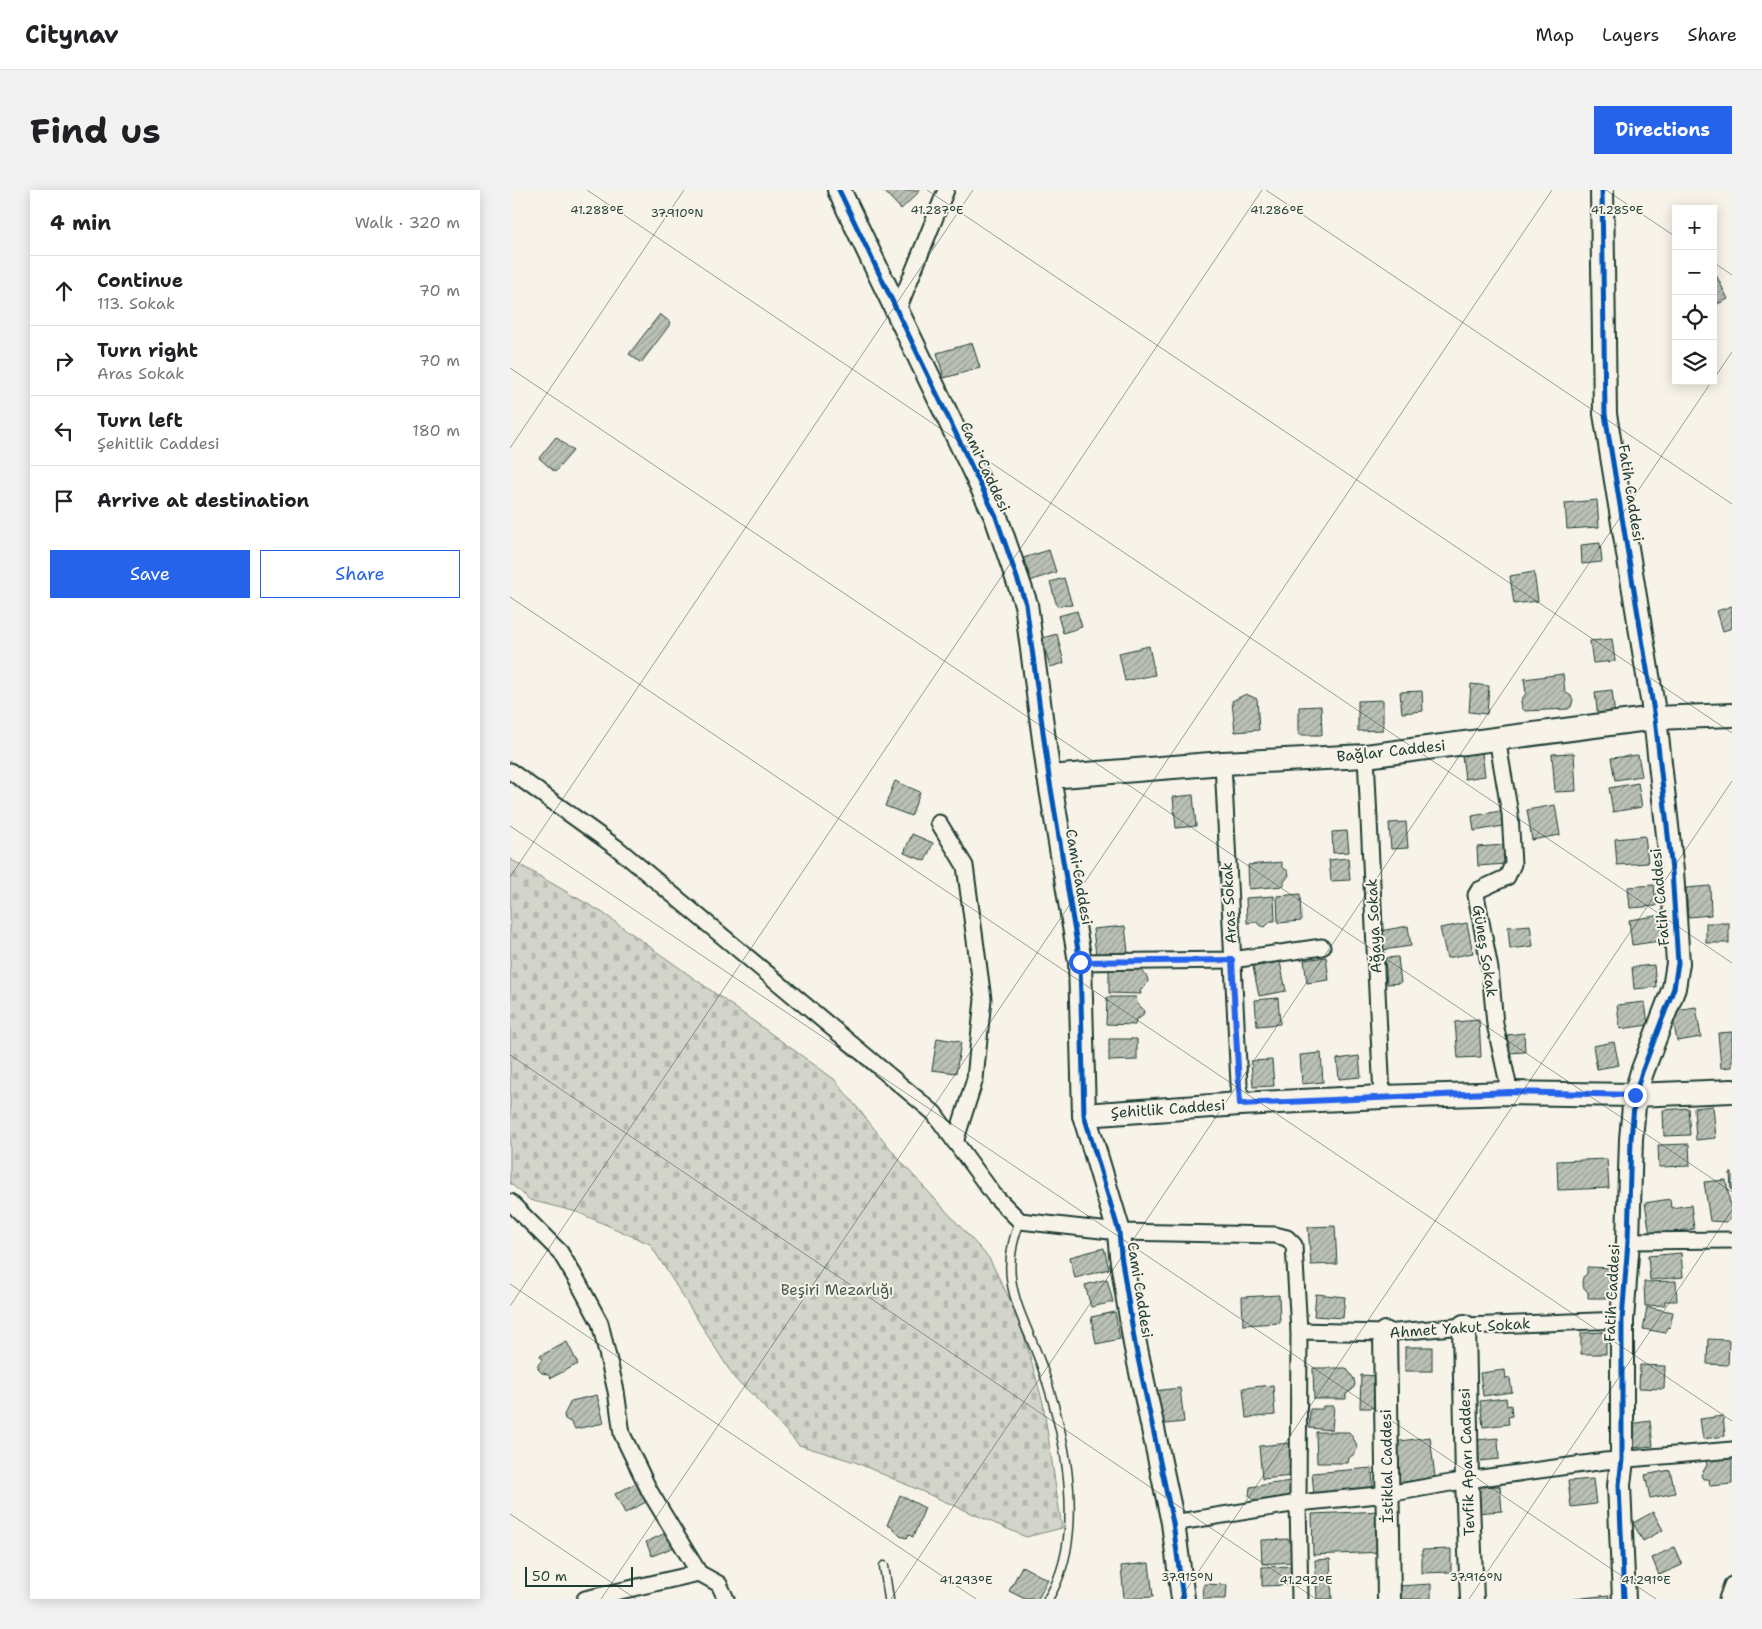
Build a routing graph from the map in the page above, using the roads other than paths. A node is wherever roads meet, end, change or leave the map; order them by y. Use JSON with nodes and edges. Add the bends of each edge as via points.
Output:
{"nodes":[{"id":1,"x":839,"y":190,"type":"edge"},
{"id":2,"x":946,"y":190,"type":"edge"},
{"id":3,"x":1602,"y":190,"type":"edge"},
{"id":4,"x":897,"y":312,"type":"junction"},
{"id":5,"x":1732,"y":715,"type":"edge"},
{"id":6,"x":1655,"y":718,"type":"junction"},
{"id":7,"x":1497,"y":738,"type":"junction"},
{"id":8,"x":1366,"y":756,"type":"junction"},
{"id":9,"x":1223,"y":763,"type":"junction"},
{"id":10,"x":510,"y":771,"type":"edge"},
{"id":11,"x":1049,"y":777,"type":"junction"},
{"id":12,"x":939,"y":823,"type":"dead end"},
{"id":13,"x":1322,"y":947,"type":"dead end"},
{"id":14,"x":1232,"y":960,"type":"junction"},
{"id":15,"x":1080,"y":962,"type":"junction"},
{"id":16,"x":1732,"y":1091,"type":"edge"},
{"id":17,"x":1510,"y":1092,"type":"junction"},
{"id":18,"x":1635,"y":1095,"type":"junction"},
{"id":19,"x":1382,"y":1097,"type":"junction"},
{"id":20,"x":1240,"y":1104,"type":"junction"},
{"id":21,"x":1084,"y":1115,"type":"junction"},
{"id":22,"x":955,"y":1142,"type":"junction"},
{"id":23,"x":510,"y":1202,"type":"edge"},
{"id":24,"x":1020,"y":1221,"type":"junction"},
{"id":25,"x":1119,"y":1232,"type":"junction"},
{"id":26,"x":1628,"y":1240,"type":"junction"},
{"id":27,"x":1732,"y":1240,"type":"edge"},
{"id":28,"x":1622,"y":1320,"type":"junction"},
{"id":29,"x":1464,"y":1326,"type":"junction"},
{"id":30,"x":1299,"y":1331,"type":"junction"},
{"id":31,"x":1385,"y":1333,"type":"junction"},
{"id":32,"x":1732,"y":1450,"type":"edge"},
{"id":33,"x":1622,"y":1460,"type":"junction"},
{"id":34,"x":1467,"y":1480,"type":"junction"},
{"id":35,"x":1388,"y":1494,"type":"junction"},
{"id":36,"x":1298,"y":1503,"type":"junction"},
{"id":37,"x":1173,"y":1523,"type":"junction"},
{"id":38,"x":884,"y":1566,"type":"dead end"},
{"id":39,"x":699,"y":1573,"type":"junction"},
{"id":40,"x":1732,"y":1585,"type":"edge"},
{"id":41,"x":585,"y":1599,"type":"edge"},
{"id":42,"x":726,"y":1599,"type":"edge"},
{"id":43,"x":889,"y":1599,"type":"edge"},
{"id":44,"x":1048,"y":1599,"type":"edge"},
{"id":45,"x":1183,"y":1599,"type":"edge"},
{"id":46,"x":1300,"y":1599,"type":"edge"},
{"id":47,"x":1389,"y":1599,"type":"edge"},
{"id":48,"x":1472,"y":1599,"type":"edge"},
{"id":49,"x":1624,"y":1599,"type":"edge"},
{"id":50,"x":1727,"y":1599,"type":"edge"}],
"edges":[{"from":1,"to":4,"type":"street","name":"Cami Caddesi"},
{"from":2,"to":4,"type":"street"},
{"from":3,"to":6,"type":"street","name":"Fatih Caddesi","via":[[1605,414]]},
{"from":4,"to":11,"type":"street","name":"Cami Caddesi","via":[[996,517],[1026,604]]},
{"from":5,"to":6,"type":"street","name":"Bağlar Caddesi"},
{"from":6,"to":7,"type":"street","name":"Bağlar Caddesi"},
{"from":6,"to":18,"type":"street","name":"Fatih Caddesi","via":[[1672,871],[1678,963],[1674,988]]},
{"from":7,"to":8,"type":"street","name":"Bağlar Caddesi"},
{"from":7,"to":17,"type":"street","name":"Güneş Sokak","via":[[1510,814],[1513,864],[1507,877],[1479,890],[1476,895],[1490,969],[1495,1024]]},
{"from":8,"to":9,"type":"street","name":"Bağlar Caddesi"},
{"from":8,"to":19,"type":"street","name":"Ağaya Sokak"},
{"from":9,"to":11,"type":"street","name":"Bağlar Caddesi"},
{"from":9,"to":14,"type":"street","name":"Aras Sokak"},
{"from":10,"to":22,"type":"street","via":[[617,848],[934,1113]]},
{"from":11,"to":15,"type":"street","name":"Cami Caddesi"},
{"from":12,"to":22,"type":"street","via":[[965,866],[983,999],[974,1079]]},
{"from":13,"to":14,"type":"street"},
{"from":14,"to":15,"type":"street"},
{"from":14,"to":20,"type":"street","name":"Aras Sokak"},
{"from":15,"to":21,"type":"street","name":"Cami Caddesi"},
{"from":16,"to":18,"type":"street","name":"Şehitlik Caddesi"},
{"from":17,"to":18,"type":"street","name":"Şehitlik Caddesi"},
{"from":17,"to":19,"type":"street","name":"Şehitlik Caddesi"},
{"from":18,"to":26,"type":"street","name":"Fatih Caddesi"},
{"from":19,"to":20,"type":"street","name":"Şehitlik Caddesi"},
{"from":20,"to":21,"type":"street","name":"Şehitlik Caddesi"},
{"from":21,"to":25,"type":"street","name":"Cami Caddesi"},
{"from":22,"to":24,"type":"street","via":[[994,1195]]},
{"from":23,"to":39,"type":"street","via":[[560,1252],[600,1323],[622,1434],[650,1492]]},
{"from":24,"to":25,"type":"street"},
{"from":24,"to":44,"type":"lane","via":[[1010,1255],[1011,1289],[1055,1408],[1068,1476],[1070,1516],[1067,1548],[1057,1584]]},
{"from":25,"to":30,"type":"street","via":[[1287,1238],[1294,1245]]},
{"from":25,"to":37,"type":"street","name":"Cami Caddesi","via":[[1135,1344]]},
{"from":26,"to":27,"type":"street"},
{"from":26,"to":28,"type":"street","name":"Fatih Caddesi"},
{"from":28,"to":29,"type":"street","name":"Ahmet Yakut Sokak"},
{"from":28,"to":33,"type":"street","name":"Fatih Caddesi"},
{"from":29,"to":31,"type":"street","name":"Ahmet Yakut Sokak"},
{"from":29,"to":34,"type":"street","name":"Tevfik Aparı Caddesi"},
{"from":30,"to":31,"type":"street","name":"Ahmet Yakut Sokak"},
{"from":30,"to":36,"type":"street"},
{"from":31,"to":35,"type":"street","name":"İstiklal Caddesi"},
{"from":32,"to":33,"type":"street"},
{"from":33,"to":34,"type":"street"},
{"from":33,"to":49,"type":"street","name":"Fatih Caddesi","via":[[1619,1485]]},
{"from":34,"to":35,"type":"street"},
{"from":34,"to":48,"type":"street","name":"Tevfik Aparı Caddesi"},
{"from":35,"to":36,"type":"street"},
{"from":35,"to":47,"type":"street","name":"İstiklal Caddesi"},
{"from":36,"to":37,"type":"street"},
{"from":36,"to":46,"type":"street"},
{"from":37,"to":45,"type":"street","name":"Cami Caddesi"},
{"from":38,"to":43,"type":"lane"},
{"from":39,"to":41,"type":"street"},
{"from":39,"to":42,"type":"street","via":[[719,1584]]},
{"from":40,"to":50,"type":"street"}]}
